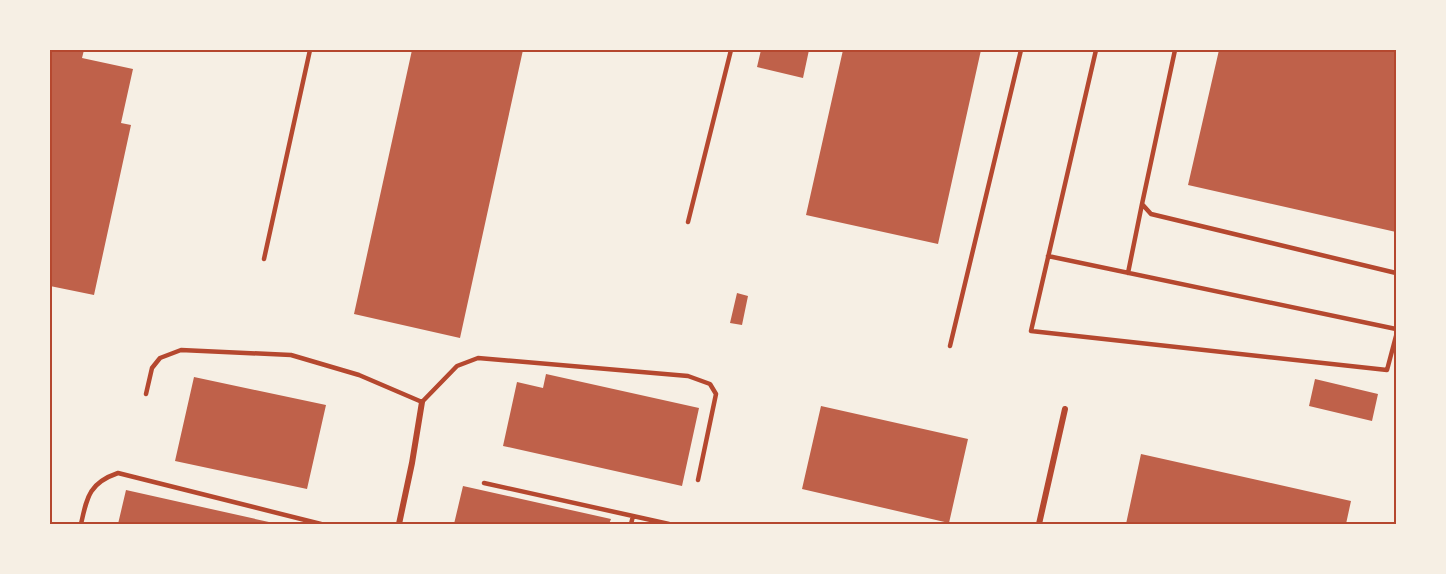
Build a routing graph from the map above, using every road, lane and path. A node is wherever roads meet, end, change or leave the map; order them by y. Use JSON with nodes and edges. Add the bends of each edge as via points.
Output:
{"nodes":[{"id":1,"x":310,"y":50,"type":"edge"},
{"id":2,"x":731,"y":50,"type":"edge"},
{"id":3,"x":1022,"y":50,"type":"edge"},
{"id":4,"x":1096,"y":50,"type":"edge"},
{"id":5,"x":1175,"y":50,"type":"edge"},
{"id":6,"x":1142,"y":204,"type":"junction"},
{"id":7,"x":688,"y":222,"type":"dead end"},
{"id":8,"x":1048,"y":256,"type":"junction"},
{"id":9,"x":264,"y":260,"type":"dead end"},
{"id":10,"x":1128,"y":273,"type":"junction"},
{"id":11,"x":1396,"y":273,"type":"edge"},
{"id":12,"x":1396,"y":329,"type":"edge"},
{"id":13,"x":1396,"y":336,"type":"edge"},
{"id":14,"x":951,"y":346,"type":"dead end"},
{"id":15,"x":146,"y":394,"type":"dead end"},
{"id":16,"x":422,"y":402,"type":"junction"},
{"id":17,"x":1065,"y":409,"type":"dead end"},
{"id":18,"x":698,"y":480,"type":"dead end"},
{"id":19,"x":484,"y":483,"type":"dead end"},
{"id":20,"x":633,"y":516,"type":"junction"},
{"id":21,"x":81,"y":525,"type":"edge"},
{"id":22,"x":321,"y":525,"type":"edge"},
{"id":23,"x":399,"y":525,"type":"edge"},
{"id":24,"x":631,"y":525,"type":"edge"},
{"id":25,"x":669,"y":525,"type":"edge"},
{"id":26,"x":1039,"y":525,"type":"edge"}],
"edges":[{"from":1,"to":9,"type":"lane"},
{"from":2,"to":7,"type":"lane"},
{"from":3,"to":14,"type":"lane"},
{"from":4,"to":8,"type":"lane"},
{"from":5,"to":6,"type":"lane"},
{"from":6,"to":10,"type":"lane"},
{"from":6,"to":11,"type":"lane","via":[[1151,214]]},
{"from":8,"to":10,"type":"lane"},
{"from":8,"to":13,"type":"lane","via":[[1031,331],[1387,370]]},
{"from":10,"to":12,"type":"lane"},
{"from":15,"to":16,"type":"lane","via":[[152,368],[160,358],[181,350],[291,355],[359,375]]},
{"from":16,"to":18,"type":"lane","via":[[458,366],[478,358],[688,376],[710,384],[716,394]]},
{"from":16,"to":23,"type":"street"},
{"from":17,"to":26,"type":"street"},
{"from":19,"to":20,"type":"lane"},
{"from":20,"to":24,"type":"lane"},
{"from":20,"to":25,"type":"lane"},
{"from":21,"to":22,"type":"lane","via":[[86,498],[92,489],[103,478],[118,473]]}]}
